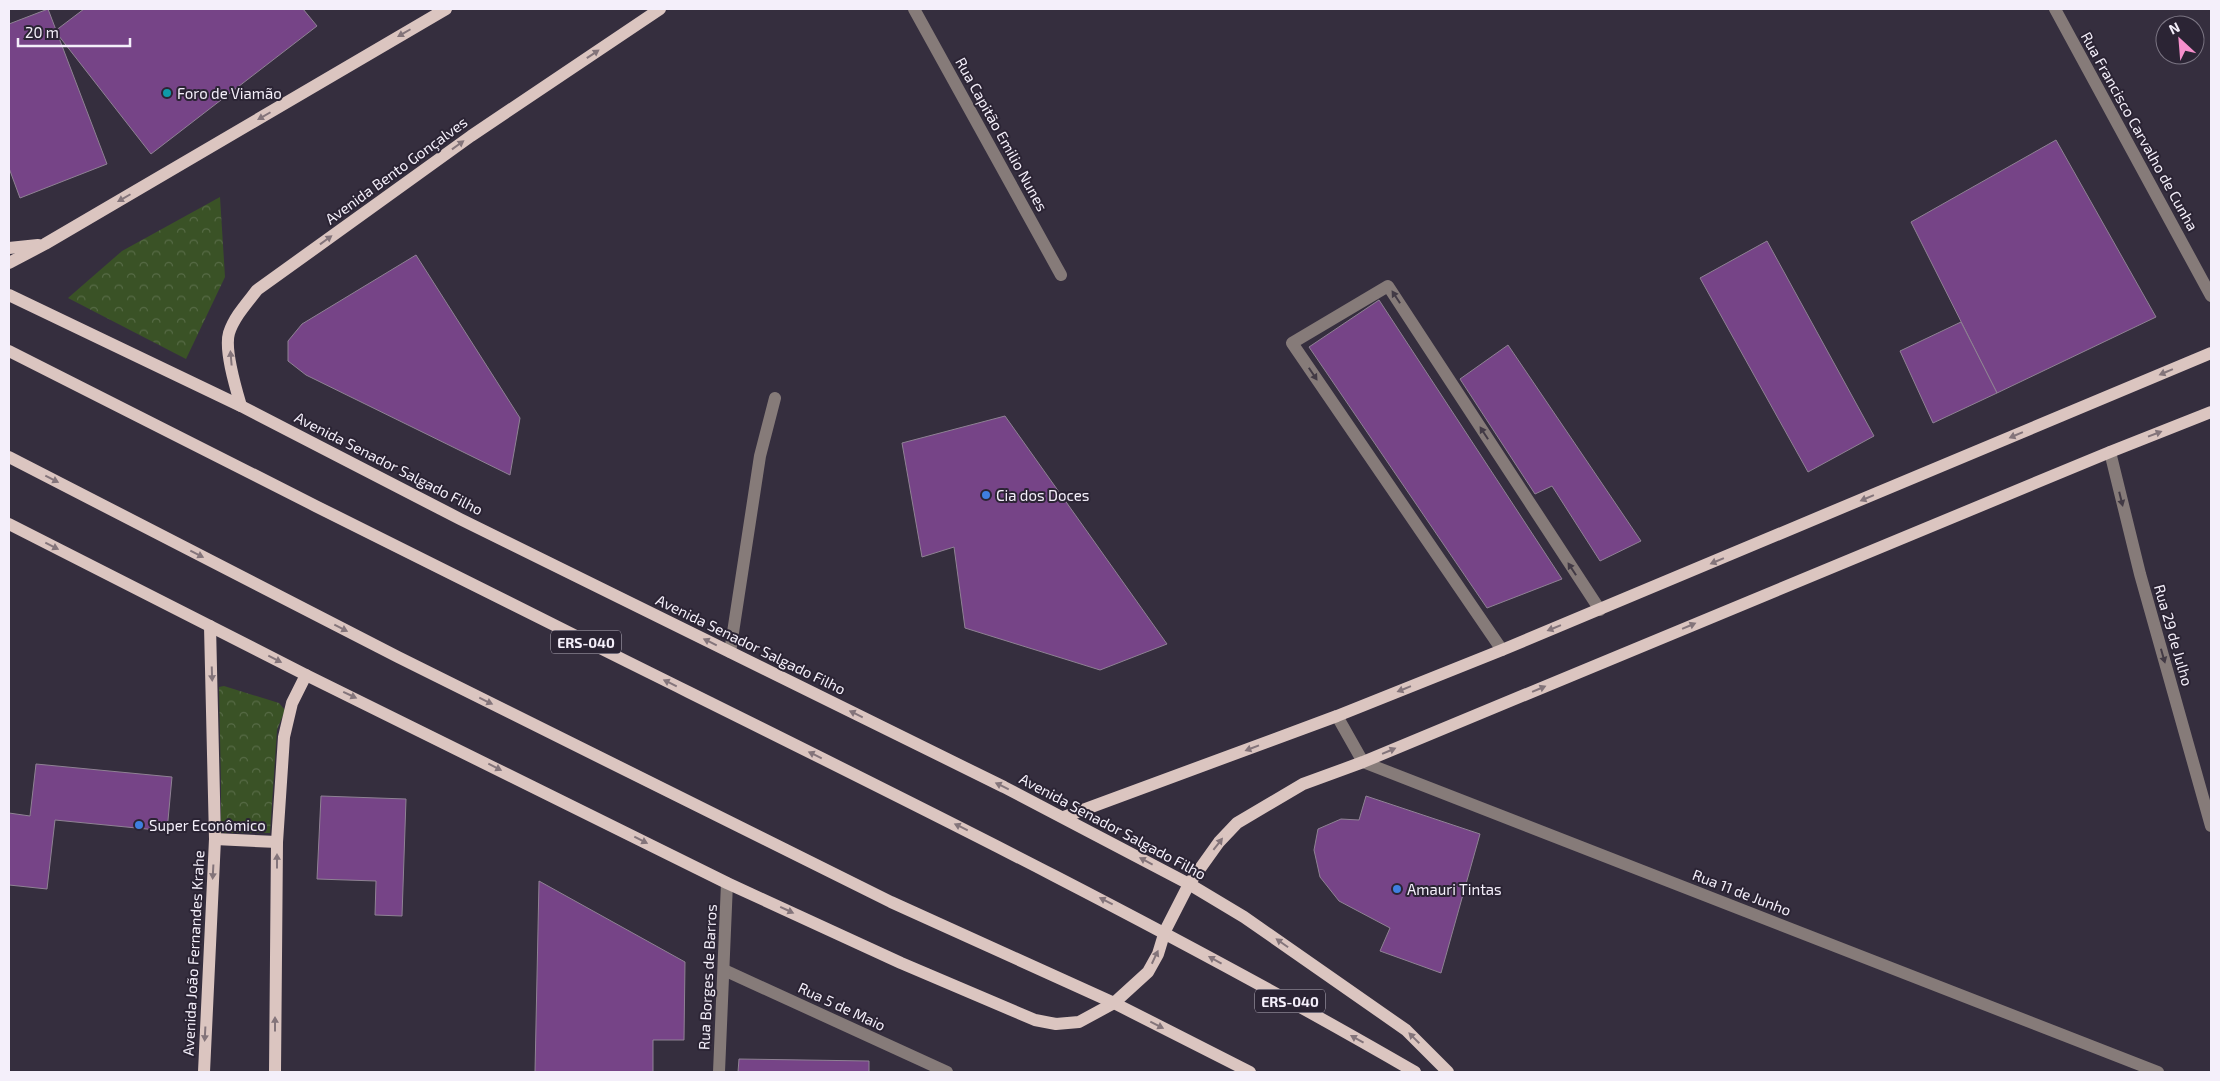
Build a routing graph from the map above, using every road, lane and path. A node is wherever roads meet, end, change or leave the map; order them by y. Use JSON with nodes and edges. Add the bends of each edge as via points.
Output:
{"nodes":[{"id":1,"x":446,"y":9,"type":"edge"},
{"id":2,"x":660,"y":9,"type":"edge"},
{"id":3,"x":914,"y":9,"type":"edge"},
{"id":4,"x":2055,"y":9,"type":"edge"},
{"id":5,"x":45,"y":244,"type":"junction"},
{"id":6,"x":9,"y":248,"type":"edge"},
{"id":7,"x":9,"y":263,"type":"edge"},
{"id":8,"x":1061,"y":275,"type":"dead end"},
{"id":9,"x":9,"y":295,"type":"edge"},
{"id":10,"x":2211,"y":296,"type":"edge"},
{"id":11,"x":9,"y":352,"type":"edge"},
{"id":12,"x":2211,"y":353,"type":"edge"},
{"id":13,"x":775,"y":398,"type":"dead end"},
{"id":14,"x":241,"y":406,"type":"junction"},
{"id":15,"x":2211,"y":412,"type":"edge"},
{"id":16,"x":2110,"y":452,"type":"junction"},
{"id":17,"x":9,"y":457,"type":"edge"},
{"id":18,"x":9,"y":524,"type":"edge"},
{"id":19,"x":1600,"y":610,"type":"junction"},
{"id":20,"x":210,"y":626,"type":"junction"},
{"id":21,"x":1502,"y":650,"type":"junction"},
{"id":22,"x":730,"y":652,"type":"junction"},
{"id":23,"x":306,"y":675,"type":"junction"},
{"id":24,"x":1337,"y":716,"type":"junction"},
{"id":25,"x":1363,"y":762,"type":"junction"},
{"id":26,"x":1064,"y":817,"type":"junction"},
{"id":27,"x":2211,"y":826,"type":"edge"},
{"id":28,"x":215,"y":840,"type":"junction"},
{"id":29,"x":277,"y":842,"type":"junction"},
{"id":30,"x":727,"y":883,"type":"junction"},
{"id":31,"x":1189,"y":884,"type":"junction"},
{"id":32,"x":1164,"y":932,"type":"junction"},
{"id":33,"x":724,"y":970,"type":"junction"},
{"id":34,"x":1114,"y":1003,"type":"junction"},
{"id":35,"x":204,"y":1072,"type":"edge"},
{"id":36,"x":275,"y":1072,"type":"edge"},
{"id":37,"x":719,"y":1072,"type":"edge"},
{"id":38,"x":947,"y":1072,"type":"edge"},
{"id":39,"x":1250,"y":1072,"type":"edge"},
{"id":40,"x":1415,"y":1072,"type":"edge"},
{"id":41,"x":1448,"y":1072,"type":"edge"},
{"id":42,"x":2158,"y":1072,"type":"edge"}],
"edges":[{"from":1,"to":5,"type":"main road","one_way":true},
{"from":14,"to":2,"type":"main road","name":"Avenida Bento Gonçalves","one_way":true,"via":[[232,376],[229,334],[257,290],[471,136]]},
{"from":3,"to":8,"type":"street","name":"Rua Capitão Emilio Nunes"},
{"from":4,"to":10,"type":"street","name":"Rua Francisco Carvalho de Cunha"},
{"from":5,"to":6,"type":"main road"},
{"from":5,"to":7,"type":"main road"},
{"from":9,"to":14,"type":"main road","name":"Avenida Senador Salgado Filho"},
{"from":32,"to":11,"type":"main road","number":"ERS-040","one_way":true,"via":[[975,834],[440,570]]},
{"from":12,"to":19,"type":"main road","one_way":true},
{"from":13,"to":22,"type":"street","via":[[760,456]]},
{"from":22,"to":14,"type":"main road","name":"Avenida Senador Salgado Filho","one_way":true,"via":[[460,519]]},
{"from":16,"to":15,"type":"main road","one_way":true},
{"from":25,"to":16,"type":"main road","one_way":true},
{"from":16,"to":27,"type":"street","name":"Rua 29 de Julho","one_way":true,"via":[[2140,574]]},
{"from":17,"to":34,"type":"main road","one_way":true,"via":[[398,657],[891,902]]},
{"from":18,"to":20,"type":"main road","one_way":true},
{"from":19,"to":21,"type":"main road","one_way":true},
{"from":19,"to":21,"type":"street","one_way":true,"via":[[1388,286],[1292,343]]},
{"from":20,"to":23,"type":"main road","one_way":true},
{"from":20,"to":28,"type":"main road","name":"Avenida João Fernandes Krahe","one_way":true},
{"from":21,"to":24,"type":"main road","one_way":true},
{"from":26,"to":22,"type":"main road","name":"Avenida Senador Salgado Filho","one_way":true},
{"from":23,"to":29,"type":"main road","via":[[292,703],[284,737]]},
{"from":23,"to":30,"type":"main road","one_way":true},
{"from":24,"to":25,"type":"street"},
{"from":24,"to":26,"type":"main road","one_way":true},
{"from":31,"to":25,"type":"main road","one_way":true,"via":[[1237,823],[1303,784]]},
{"from":25,"to":42,"type":"street","name":"Rua 11 de Junho"},
{"from":31,"to":26,"type":"main road","name":"Avenida Senador Salgado Filho","one_way":true},
{"from":28,"to":29,"type":"main road"},
{"from":28,"to":35,"type":"main road","name":"Avenida João Fernandes Krahe","one_way":true},
{"from":36,"to":29,"type":"main road","one_way":true},
{"from":30,"to":33,"type":"street","name":"Rua Borges de Barros"},
{"from":30,"to":34,"type":"main road","one_way":true,"via":[[1035,1020],[1056,1024],[1079,1022]]},
{"from":31,"to":32,"type":"main road"},
{"from":41,"to":31,"type":"main road","name":"Avenida Senador Salgado Filho","one_way":true,"via":[[1406,1030],[1244,917]]},
{"from":34,"to":32,"type":"main road","one_way":true,"via":[[1148,972],[1158,954]]},
{"from":40,"to":32,"type":"main road","number":"ERS-040","one_way":true},
{"from":33,"to":37,"type":"street","name":"Rua Borges de Barros"},
{"from":33,"to":38,"type":"street","name":"Rua 5 de Maio"},
{"from":34,"to":39,"type":"main road","one_way":true}]}
